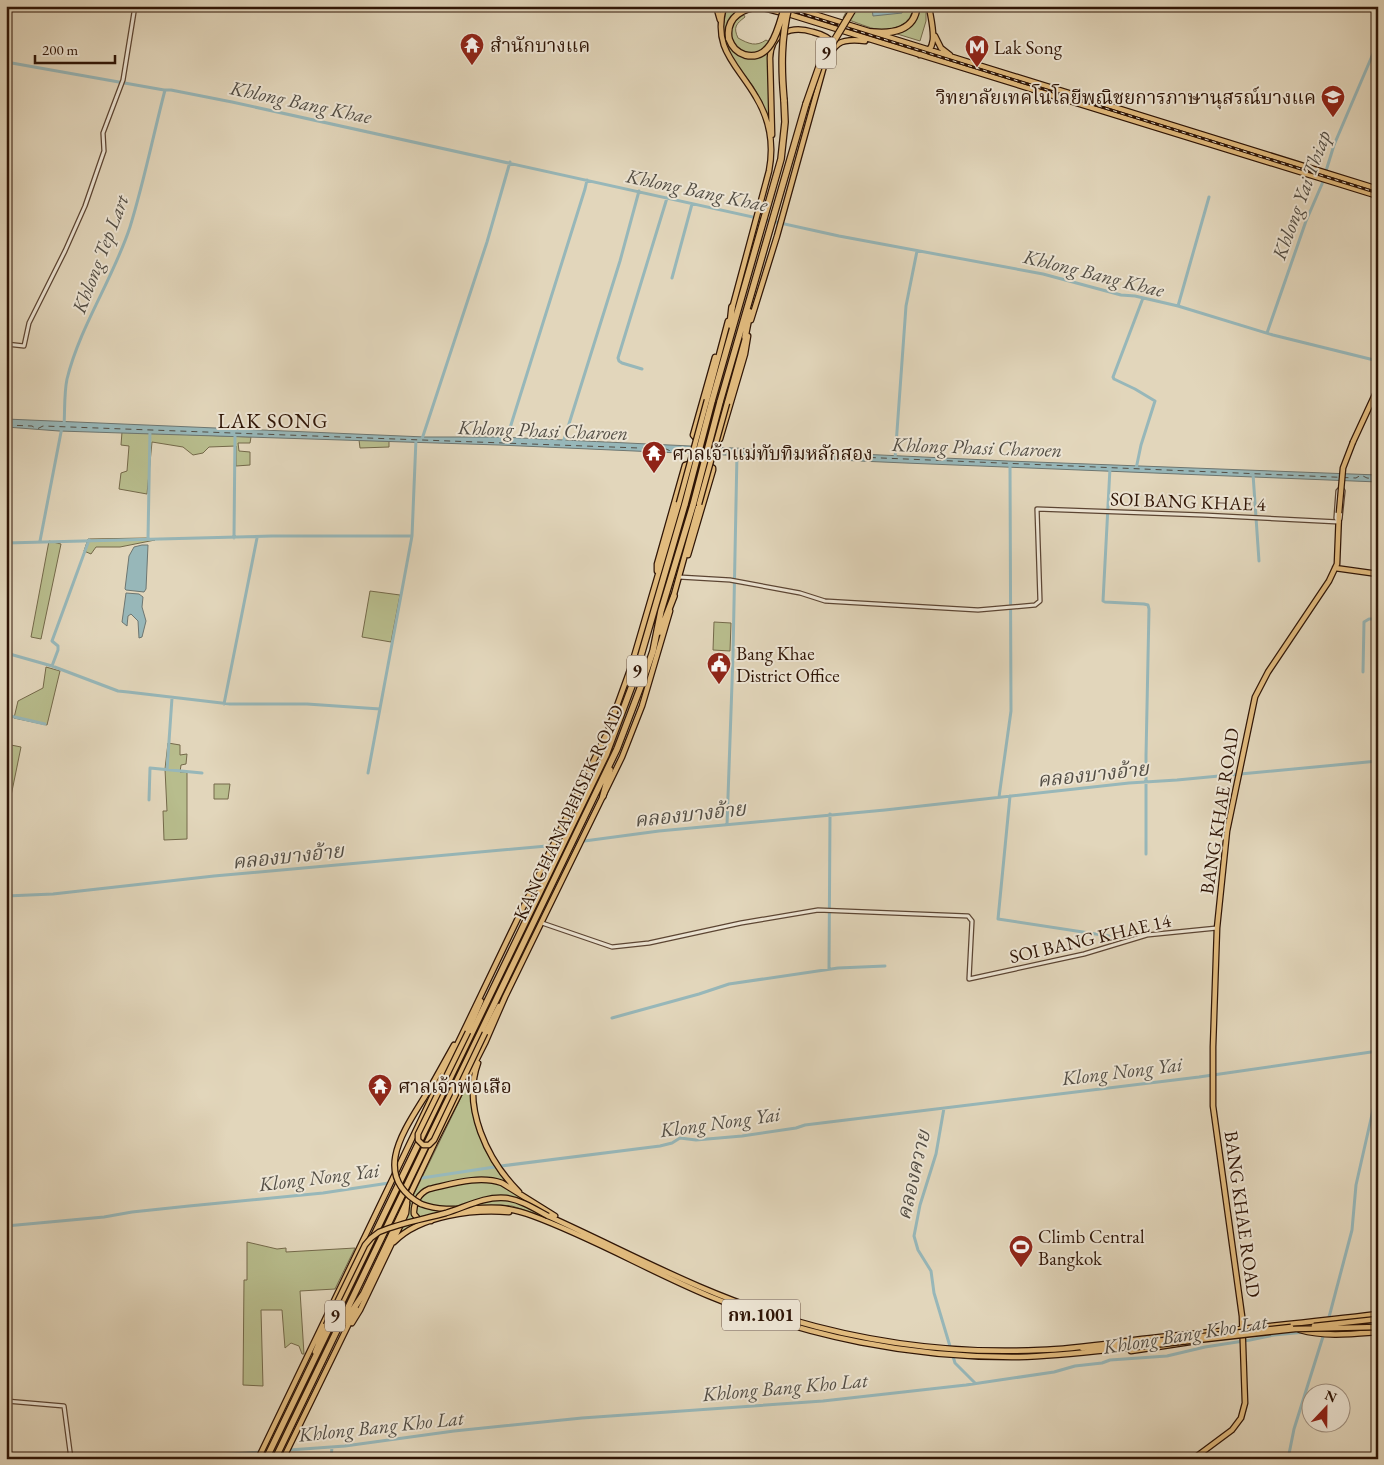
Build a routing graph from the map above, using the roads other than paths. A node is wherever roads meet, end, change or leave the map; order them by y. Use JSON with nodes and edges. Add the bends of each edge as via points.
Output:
{"nodes":[{"id":1,"x":135,"y":6,"type":"edge"},
{"id":2,"x":716,"y":6,"type":"edge"},
{"id":3,"x":724,"y":6,"type":"edge"},
{"id":4,"x":788,"y":6,"type":"edge"},
{"id":5,"x":855,"y":6,"type":"edge"},
{"id":6,"x":860,"y":6,"type":"edge"},
{"id":7,"x":917,"y":6,"type":"edge"},
{"id":8,"x":929,"y":6,"type":"edge"},
{"id":9,"x":763,"y":7,"type":"edge"},
{"id":10,"x":781,"y":12,"type":"junction"},
{"id":11,"x":931,"y":20,"type":"junction"},
{"id":12,"x":720,"y":21,"type":"junction"},
{"id":13,"x":822,"y":25,"type":"junction"},
{"id":14,"x":872,"y":32,"type":"junction"},
{"id":15,"x":819,"y":34,"type":"junction"},
{"id":16,"x":834,"y":43,"type":"junction"},
{"id":17,"x":883,"y":45,"type":"junction"},
{"id":18,"x":929,"y":50,"type":"junction"},
{"id":19,"x":919,"y":55,"type":"junction"},
{"id":20,"x":961,"y":60,"type":"junction"},
{"id":21,"x":1223,"y":141,"type":"junction"},
{"id":22,"x":1233,"y":144,"type":"junction"},
{"id":23,"x":1222,"y":148,"type":"junction"},
{"id":24,"x":771,"y":149,"type":"junction"},
{"id":25,"x":1230,"y":150,"type":"junction"},
{"id":26,"x":1378,"y":189,"type":"edge"},
{"id":27,"x":1378,"y":196,"type":"edge"},
{"id":28,"x":756,"y":280,"type":"junction"},
{"id":29,"x":732,"y":307,"type":"junction"},
{"id":30,"x":750,"y":323,"type":"junction"},
{"id":31,"x":726,"y":329,"type":"junction"},
{"id":32,"x":745,"y":337,"type":"junction"},
{"id":33,"x":6,"y":344,"type":"edge"},
{"id":34,"x":727,"y":345,"type":"junction"},
{"id":35,"x":1378,"y":388,"type":"edge"},
{"id":36,"x":710,"y":400,"type":"junction"},
{"id":37,"x":724,"y":402,"type":"junction"},
{"id":38,"x":682,"y":503,"type":"junction"},
{"id":39,"x":696,"y":504,"type":"junction"},
{"id":40,"x":1339,"y":522,"type":"junction"},
{"id":41,"x":1335,"y":568,"type":"junction"},
{"id":42,"x":1378,"y":574,"type":"edge"},
{"id":43,"x":679,"y":576,"type":"junction"},
{"id":44,"x":656,"y":579,"type":"junction"},
{"id":45,"x":674,"y":596,"type":"junction"},
{"id":46,"x":652,"y":651,"type":"junction"},
{"id":47,"x":628,"y":699,"type":"junction"},
{"id":48,"x":605,"y":739,"type":"junction"},
{"id":49,"x":617,"y":749,"type":"junction"},
{"id":50,"x":603,"y":796,"type":"junction"},
{"id":51,"x":542,"y":923,"type":"junction"},
{"id":52,"x":1217,"y":928,"type":"junction"},
{"id":53,"x":505,"y":997,"type":"junction"},
{"id":54,"x":466,"y":1032,"type":"junction"},
{"id":55,"x":485,"y":1043,"type":"junction"},
{"id":56,"x":525,"y":1198,"type":"junction"},
{"id":57,"x":407,"y":1202,"type":"junction"},
{"id":58,"x":520,"y":1211,"type":"junction"},
{"id":59,"x":431,"y":1221,"type":"junction"},
{"id":60,"x":578,"y":1229,"type":"junction"},
{"id":61,"x":389,"y":1249,"type":"junction"},
{"id":62,"x":362,"y":1296,"type":"junction"},
{"id":63,"x":1378,"y":1314,"type":"edge"},
{"id":64,"x":1378,"y":1319,"type":"edge"},
{"id":65,"x":1378,"y":1327,"type":"edge"},
{"id":66,"x":1242,"y":1329,"type":"junction"},
{"id":67,"x":345,"y":1332,"type":"junction"},
{"id":68,"x":1378,"y":1332,"type":"edge"},
{"id":69,"x":1177,"y":1336,"type":"junction"},
{"id":70,"x":319,"y":1339,"type":"junction"},
{"id":71,"x":1243,"y":1339,"type":"junction"},
{"id":72,"x":1136,"y":1345,"type":"junction"},
{"id":73,"x":1178,"y":1345,"type":"junction"},
{"id":74,"x":328,"y":1347,"type":"junction"},
{"id":75,"x":1078,"y":1350,"type":"junction"},
{"id":76,"x":305,"y":1360,"type":"junction"},
{"id":77,"x":312,"y":1363,"type":"junction"},
{"id":78,"x":6,"y":1401,"type":"edge"},
{"id":79,"x":71,"y":1459,"type":"edge"},
{"id":80,"x":258,"y":1459,"type":"edge"},
{"id":81,"x":266,"y":1459,"type":"edge"},
{"id":82,"x":275,"y":1459,"type":"edge"},
{"id":83,"x":283,"y":1459,"type":"edge"},
{"id":84,"x":1193,"y":1459,"type":"edge"}],
"edges":[{"from":1,"to":33,"type":"street","via":[[123,80],[105,126],[104,151],[85,206],[29,323],[24,346]]},
{"from":2,"to":12,"type":"main road"},
{"from":3,"to":12,"type":"main road"},
{"from":4,"to":10,"type":"highway","bridge":true,"via":[[775,37],[766,49],[749,55],[733,47],[728,33],[730,23],[741,12],[756,8]]},
{"from":4,"to":14,"type":"main road"},
{"from":4,"to":34,"type":"highway","name":"KANCHANAPHISEK ROAD","number":"9","bridge":true,"via":[[781,70],[783,145]]},
{"from":5,"to":16,"type":"highway","name":"KANCHANAPHISEK ROAD","number":"9","bridge":true},
{"from":6,"to":16,"type":"highway","bridge":true},
{"from":7,"to":14,"type":"highway","via":[[914,18],[906,28]]},
{"from":8,"to":11,"type":"main road"},
{"from":9,"to":10,"type":"main road"},
{"from":10,"to":13,"type":"main road"},
{"from":11,"to":18,"type":"main road","via":[[933,41]]},
{"from":11,"to":20,"type":"main road","via":[[941,48]]},
{"from":12,"to":24,"type":"main road","via":[[727,53],[764,113]]},
{"from":13,"to":15,"type":"main road"},
{"from":13,"to":17,"type":"main road"},
{"from":14,"to":18,"type":"main road"},
{"from":15,"to":16,"type":"main road"},
{"from":15,"to":24,"type":"main road","via":[[800,28],[787,31],[771,49]]},
{"from":16,"to":17,"type":"main road","via":[[848,40]]},
{"from":16,"to":28,"type":"highway","name":"KANCHANAPHISEK ROAD","number":"9","bridge":true,"via":[[820,64],[806,104]]},
{"from":16,"to":30,"type":"main road","via":[[822,73]]},
{"from":17,"to":19,"type":"main road"},
{"from":18,"to":19,"type":"main road"},
{"from":18,"to":20,"type":"main road"},
{"from":19,"to":23,"type":"main road"},
{"from":20,"to":21,"type":"main road"},
{"from":21,"to":22,"type":"main road"},
{"from":21,"to":23,"type":"main road"},
{"from":22,"to":25,"type":"main road"},
{"from":22,"to":26,"type":"main road"},
{"from":23,"to":25,"type":"main road"},
{"from":24,"to":29,"type":"main road","via":[[769,171]]},
{"from":25,"to":27,"type":"main road"},
{"from":28,"to":32,"type":"highway"},
{"from":28,"to":37,"type":"highway","name":"KANCHANAPHISEK ROAD","number":"9"},
{"from":29,"to":31,"type":"main road"},
{"from":29,"to":34,"type":"highway"},
{"from":30,"to":31,"type":"main road","via":[[745,354],[720,439],[717,442],[698,441],[693,438],[694,431]]},
{"from":30,"to":32,"type":"main road"},
{"from":31,"to":36,"type":"main road"},
{"from":32,"to":37,"type":"main road"},
{"from":34,"to":36,"type":"highway","name":"KANCHANAPHISEK ROAD","number":"9"},
{"from":35,"to":40,"type":"main road","name":"BANG KHAE ROAD","bridge":true,"via":[[1343,468]]},
{"from":36,"to":38,"type":"highway","name":"KANCHANAPHISEK ROAD","number":"9","bridge":true},
{"from":37,"to":39,"type":"highway","name":"KANCHANAPHISEK ROAD","number":"9","bridge":true},
{"from":38,"to":44,"type":"main road"},
{"from":38,"to":47,"type":"highway","name":"KANCHANAPHISEK ROAD","number":"9"},
{"from":39,"to":43,"type":"main road"},
{"from":39,"to":46,"type":"highway","name":"KANCHANAPHISEK ROAD","number":"9","via":[[661,611]]},
{"from":40,"to":40,"type":"street","via":[[1336,518],[1340,489],[1343,491]]},
{"from":40,"to":41,"type":"main road","name":"BANG KHAE ROAD"},
{"from":40,"to":43,"type":"street","name":"SOI BANG KHAE 4","via":[[1037,509],[1040,598],[1035,605],[1016,607],[941,609],[825,601],[730,580]]},
{"from":41,"to":42,"type":"main road"},
{"from":41,"to":52,"type":"main road","name":"BANG KHAE ROAD","via":[[1326,587],[1258,689],[1227,830]]},
{"from":43,"to":44,"type":"main road","via":[[708,488],[713,470],[710,465],[685,465],[657,564]]},
{"from":43,"to":45,"type":"main road"},
{"from":44,"to":48,"type":"main road","via":[[631,667]]},
{"from":45,"to":46,"type":"highway"},
{"from":45,"to":50,"type":"main road","via":[[638,717]]},
{"from":46,"to":49,"type":"highway","name":"KANCHANAPHISEK ROAD","number":"9"},
{"from":47,"to":48,"type":"highway"},
{"from":47,"to":77,"type":"highway","name":"KANCHANAPHISEK ROAD","number":"9","via":[[606,754]]},
{"from":48,"to":54,"type":"main road"},
{"from":49,"to":50,"type":"highway"},
{"from":49,"to":74,"type":"highway","name":"KANCHANAPHISEK ROAD","number":"9"},
{"from":50,"to":51,"type":"main road"},
{"from":51,"to":52,"type":"street","name":"SOI BANG KHAE 14","via":[[608,947],[617,947],[818,910],[968,916],[972,921],[969,979],[1084,954],[1147,935]]},
{"from":51,"to":53,"type":"main road"},
{"from":52,"to":66,"type":"main road","name":"BANG KHAE ROAD","via":[[1212,1080],[1216,1136]]},
{"from":53,"to":54,"type":"main road","bridge":true,"via":[[434,1140],[423,1145],[418,1134]]},
{"from":53,"to":55,"type":"main road"},
{"from":54,"to":58,"type":"main road","bridge":true,"via":[[456,1042],[405,1130],[397,1147],[394,1166],[397,1178],[408,1195],[430,1207]]},
{"from":54,"to":76,"type":"main road"},
{"from":55,"to":56,"type":"main road","via":[[473,1078],[473,1102],[495,1162]]},
{"from":55,"to":57,"type":"main road"},
{"from":56,"to":59,"type":"main road","via":[[502,1183],[489,1180],[429,1188],[413,1208],[419,1220]]},
{"from":56,"to":60,"type":"main road"},
{"from":57,"to":61,"type":"main road","via":[[406,1213]]},
{"from":57,"to":62,"type":"main road"},
{"from":58,"to":59,"type":"main road","via":[[463,1212]]},
{"from":58,"to":75,"type":"main road","number":"กท.1001","via":[[708,1296],[804,1328],[861,1342],[953,1354],[1020,1357]]},
{"from":59,"to":61,"type":"main road","via":[[403,1234]]},
{"from":60,"to":70,"type":"main road","bridge":true,"via":[[516,1200],[496,1198],[379,1232],[365,1245]]},
{"from":60,"to":75,"type":"main road","number":"กท.1001","via":[[696,1286],[804,1324],[863,1337],[956,1349]]},
{"from":61,"to":67,"type":"main road","via":[[360,1310]]},
{"from":62,"to":67,"type":"main road"},
{"from":62,"to":74,"type":"highway"},
{"from":63,"to":66,"type":"main road","number":"กท.1001"},
{"from":64,"to":72,"type":"main road","number":"กท.1001","bridge":true,"via":[[1280,1327]]},
{"from":65,"to":72,"type":"main road","number":"กท.1001","bridge":true,"via":[[1290,1329]]},
{"from":66,"to":69,"type":"main road","number":"กท.1001"},
{"from":66,"to":71,"type":"main road","name":"BANG KHAE ROAD"},
{"from":67,"to":83,"type":"main road"},
{"from":68,"to":71,"type":"main road","number":"กท.1001","via":[[1331,1334],[1295,1330]]},
{"from":69,"to":73,"type":"main road"},
{"from":69,"to":75,"type":"main road","number":"กท.1001"},
{"from":70,"to":76,"type":"main road"},
{"from":70,"to":77,"type":"main road"},
{"from":71,"to":73,"type":"main road","number":"กท.1001","via":[[1199,1340]]},
{"from":71,"to":84,"type":"main road","name":"BANG KHAE ROAD","via":[[1245,1399],[1241,1418],[1228,1434]]},
{"from":72,"to":75,"type":"main road","number":"กท.1001"},
{"from":73,"to":75,"type":"main road","number":"กท.1001","via":[[1102,1354]]},
{"from":74,"to":82,"type":"highway","name":"KANCHANAPHISEK ROAD","number":"9"},
{"from":76,"to":80,"type":"main road"},
{"from":77,"to":81,"type":"highway","name":"KANCHANAPHISEK ROAD","number":"9"},
{"from":78,"to":79,"type":"street","via":[[64,1406]]}]}
